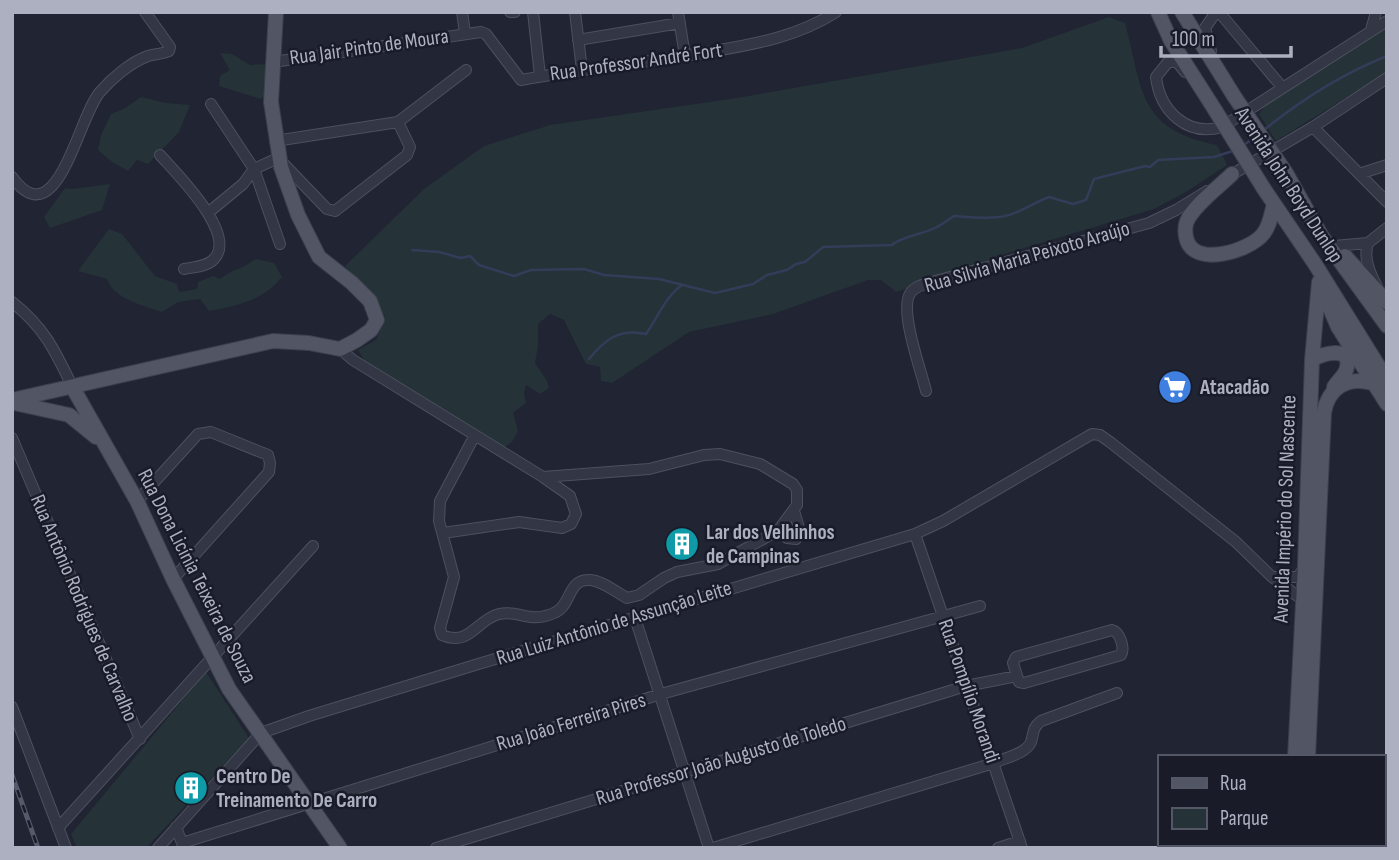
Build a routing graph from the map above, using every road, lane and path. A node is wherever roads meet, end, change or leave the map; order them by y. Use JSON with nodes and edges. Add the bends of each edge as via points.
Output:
{"nodes":[{"id":1,"x":145,"y":12,"type":"edge"},
{"id":2,"x":276,"y":12,"type":"edge"},
{"id":3,"x":462,"y":12,"type":"edge"},
{"id":4,"x":510,"y":12,"type":"edge"},
{"id":5,"x":516,"y":12,"type":"edge"},
{"id":6,"x":533,"y":12,"type":"edge"},
{"id":7,"x":575,"y":12,"type":"edge"},
{"id":8,"x":836,"y":12,"type":"edge"},
{"id":9,"x":1158,"y":12,"type":"edge"},
{"id":10,"x":1182,"y":12,"type":"edge"},
{"id":11,"x":1217,"y":12,"type":"edge"},
{"id":12,"x":1376,"y":12,"type":"edge"},
{"id":13,"x":820,"y":16,"type":"edge"},
{"id":14,"x":679,"y":18,"type":"edge"},
{"id":15,"x":1387,"y":21,"type":"edge"},
{"id":16,"x":1371,"y":30,"type":"junction"},
{"id":17,"x":465,"y":33,"type":"junction"},
{"id":18,"x":578,"y":40,"type":"junction"},
{"id":19,"x":685,"y":56,"type":"junction"},
{"id":20,"x":273,"y":62,"type":"junction"},
{"id":21,"x":466,"y":70,"type":"dead end"},
{"id":22,"x":582,"y":70,"type":"junction"},
{"id":23,"x":1220,"y":74,"type":"junction"},
{"id":24,"x":540,"y":76,"type":"junction"},
{"id":25,"x":1387,"y":78,"type":"edge"},
{"id":26,"x":1282,"y":87,"type":"junction"},
{"id":27,"x":1204,"y":92,"type":"junction"},
{"id":28,"x":211,"y":104,"type":"dead end"},
{"id":29,"x":398,"y":122,"type":"junction"},
{"id":30,"x":1312,"y":127,"type":"junction"},
{"id":31,"x":275,"y":141,"type":"junction"},
{"id":32,"x":160,"y":155,"type":"dead end"},
{"id":33,"x":278,"y":158,"type":"junction"},
{"id":34,"x":1387,"y":165,"type":"edge"},
{"id":35,"x":254,"y":169,"type":"junction"},
{"id":36,"x":1232,"y":174,"type":"junction"},
{"id":37,"x":1359,"y":174,"type":"junction"},
{"id":38,"x":12,"y":177,"type":"edge"},
{"id":39,"x":1387,"y":202,"type":"edge"},
{"id":40,"x":1274,"y":204,"type":"junction"},
{"id":41,"x":209,"y":212,"type":"junction"},
{"id":42,"x":1387,"y":229,"type":"edge"},
{"id":43,"x":1321,"y":235,"type":"junction"},
{"id":44,"x":1368,"y":243,"type":"junction"},
{"id":45,"x":280,"y":244,"type":"dead end"},
{"id":46,"x":1334,"y":246,"type":"junction"},
{"id":47,"x":1315,"y":264,"type":"junction"},
{"id":48,"x":184,"y":269,"type":"dead end"},
{"id":49,"x":1319,"y":282,"type":"junction"},
{"id":50,"x":1384,"y":298,"type":"edge"},
{"id":51,"x":12,"y":302,"type":"edge"},
{"id":52,"x":1387,"y":326,"type":"edge"},
{"id":53,"x":340,"y":349,"type":"junction"},
{"id":54,"x":1312,"y":360,"type":"junction"},
{"id":55,"x":105,"y":379,"type":"junction"},
{"id":56,"x":1387,"y":380,"type":"edge"},
{"id":57,"x":1372,"y":383,"type":"junction"},
{"id":58,"x":73,"y":388,"type":"junction"},
{"id":59,"x":926,"y":391,"type":"dead end"},
{"id":60,"x":1333,"y":391,"type":"junction"},
{"id":61,"x":12,"y":402,"type":"edge"},
{"id":62,"x":1387,"y":404,"type":"edge"},
{"id":63,"x":475,"y":435,"type":"junction"},
{"id":64,"x":12,"y":438,"type":"edge"},
{"id":65,"x":107,"y":449,"type":"junction"},
{"id":66,"x":543,"y":477,"type":"junction"},
{"id":67,"x":137,"y":501,"type":"junction"},
{"id":68,"x":794,"y":511,"type":"junction"},
{"id":69,"x":780,"y":528,"type":"junction"},
{"id":70,"x":443,"y":533,"type":"junction"},
{"id":71,"x":915,"y":534,"type":"junction"},
{"id":72,"x":313,"y":546,"type":"dead end"},
{"id":73,"x":1305,"y":565,"type":"junction"},
{"id":74,"x":1272,"y":577,"type":"junction"},
{"id":75,"x":173,"y":579,"type":"junction"},
{"id":76,"x":1304,"y":601,"type":"junction"},
{"id":77,"x":980,"y":606,"type":"dead end"},
{"id":78,"x":635,"y":618,"type":"junction"},
{"id":79,"x":944,"y":618,"type":"junction"},
{"id":80,"x":212,"y":659,"type":"junction"},
{"id":81,"x":1011,"y":678,"type":"junction"},
{"id":82,"x":966,"y":686,"type":"junction"},
{"id":83,"x":1117,"y":693,"type":"dead end"},
{"id":84,"x":661,"y":694,"type":"junction"},
{"id":85,"x":12,"y":707,"type":"edge"},
{"id":86,"x":261,"y":733,"type":"junction"},
{"id":87,"x":140,"y":739,"type":"junction"},
{"id":88,"x":1295,"y":755,"type":"edge"},
{"id":89,"x":1308,"y":755,"type":"edge"},
{"id":90,"x":994,"y":763,"type":"junction"},
{"id":91,"x":685,"y":773,"type":"junction"},
{"id":92,"x":307,"y":803,"type":"junction"},
{"id":93,"x":176,"y":827,"type":"junction"},
{"id":94,"x":58,"y":828,"type":"junction"},
{"id":95,"x":1021,"y":844,"type":"edge"},
{"id":96,"x":182,"y":845,"type":"edge"},
{"id":97,"x":66,"y":848,"type":"edge"},
{"id":98,"x":158,"y":848,"type":"edge"},
{"id":99,"x":340,"y":848,"type":"edge"},
{"id":100,"x":436,"y":848,"type":"edge"},
{"id":101,"x":711,"y":848,"type":"edge"},
{"id":102,"x":998,"y":848,"type":"edge"}],
"edges":[{"from":1,"to":38,"type":"street","via":[[169,51],[140,59],[101,91],[50,191],[30,194]]},
{"from":2,"to":20,"type":"main road"},
{"from":3,"to":17,"type":"street"},
{"from":4,"to":5,"type":"street"},
{"from":6,"to":24,"type":"street"},
{"from":7,"to":18,"type":"street"},
{"from":8,"to":13,"type":"street","name":"Rua Professor André Fort"},
{"from":9,"to":27,"type":"main road","name":"Avenida John Boyd Dunlop"},
{"from":10,"to":23,"type":"main road","name":"Avenida John Boyd Dunlop"},
{"from":11,"to":23,"type":"street","via":[[1205,28]]},
{"from":11,"to":26,"type":"street"},
{"from":12,"to":16,"type":"street"},
{"from":13,"to":19,"type":"street","name":"Rua Professor André Fort","via":[[769,41]]},
{"from":14,"to":18,"type":"street"},
{"from":14,"to":19,"type":"street"},
{"from":15,"to":16,"type":"street"},
{"from":16,"to":26,"type":"street"},
{"from":17,"to":20,"type":"street","name":"Rua Jair Pinto de Moura"},
{"from":17,"to":24,"type":"street","name":"Rua Professor André Fort","via":[[486,34],[521,80]]},
{"from":18,"to":22,"type":"street"},
{"from":19,"to":22,"type":"street","name":"Rua Professor André Fort"},
{"from":20,"to":31,"type":"main road"},
{"from":21,"to":29,"type":"street"},
{"from":22,"to":24,"type":"street","name":"Rua Professor André Fort"},
{"from":23,"to":43,"type":"main road","name":"Avenida John Boyd Dunlop","bridge":true},
{"from":25,"to":30,"type":"street"},
{"from":26,"to":27,"type":"street","via":[[1222,127],[1201,130],[1174,116],[1157,89],[1156,77],[1173,61]]},
{"from":27,"to":40,"type":"main road","name":"Avenida John Boyd Dunlop","bridge":true},
{"from":28,"to":35,"type":"street"},
{"from":29,"to":31,"type":"street"},
{"from":29,"to":33,"type":"street","via":[[410,147],[407,155],[335,211],[327,209]]},
{"from":30,"to":36,"type":"street"},
{"from":30,"to":37,"type":"street"},
{"from":31,"to":33,"type":"main road"},
{"from":32,"to":41,"type":"street"},
{"from":33,"to":35,"type":"street"},
{"from":33,"to":53,"type":"main road","via":[[319,257],[352,283],[375,312],[377,320],[371,330]]},
{"from":34,"to":37,"type":"street"},
{"from":35,"to":41,"type":"street"},
{"from":35,"to":45,"type":"street"},
{"from":36,"to":40,"type":"main road","via":[[1187,221],[1186,241],[1193,251],[1221,254],[1256,242],[1267,229]]},
{"from":36,"to":59,"type":"street","name":"Rua Silvia Maria Peixoto Araújo","via":[[1149,223],[916,288],[908,298],[907,316]]},
{"from":37,"to":39,"type":"street"},
{"from":40,"to":47,"type":"main road","name":"Avenida John Boyd Dunlop"},
{"from":41,"to":48,"type":"street","via":[[219,239],[218,254],[203,266]]},
{"from":42,"to":44,"type":"street"},
{"from":43,"to":46,"type":"main road","name":"Avenida John Boyd Dunlop"},
{"from":43,"to":52,"type":"main road","name":"Avenida John Boyd Dunlop"},
{"from":44,"to":46,"type":"street"},
{"from":44,"to":50,"type":"street","via":[[1370,272]]},
{"from":46,"to":50,"type":"main road","name":"Avenida John Boyd Dunlop"},
{"from":47,"to":49,"type":"main road","name":"Avenida Império do Sol Nascente"},
{"from":47,"to":56,"type":"main road","name":"Avenida John Boyd Dunlop"},
{"from":49,"to":54,"type":"main road","name":"Avenida Império do Sol Nascente"},
{"from":49,"to":57,"type":"main road","via":[[1338,327]]},
{"from":51,"to":58,"type":"street","via":[[45,333]]},
{"from":53,"to":55,"type":"main road","via":[[273,341]]},
{"from":53,"to":63,"type":"street"},
{"from":54,"to":60,"type":"main road","name":"Avenida Império do Sol Nascente","via":[[1331,352],[1346,359],[1345,373]]},
{"from":54,"to":73,"type":"main road","name":"Avenida Império do Sol Nascente"},
{"from":55,"to":58,"type":"main road"},
{"from":55,"to":65,"type":"main road","via":[[90,398]]},
{"from":57,"to":60,"type":"main road","via":[[1357,381]]},
{"from":57,"to":62,"type":"main road"},
{"from":58,"to":61,"type":"main road"},
{"from":58,"to":65,"type":"main road","name":"Rua Dona Licínia Teixeira de Souza"},
{"from":60,"to":89,"type":"main road","name":"Avenida Império do Sol Nascente","via":[[1324,413]]},
{"from":61,"to":65,"type":"main road","via":[[69,415]]},
{"from":63,"to":66,"type":"street"},
{"from":63,"to":70,"type":"street","via":[[440,501]]},
{"from":64,"to":87,"type":"street","name":"Rua Antônio Rodrigues de Carvalho"},
{"from":65,"to":67,"type":"main road","name":"Rua Dona Licínia Teixeira de Souza"},
{"from":66,"to":68,"type":"street","via":[[649,469],[720,454],[760,464],[793,484],[798,498]]},
{"from":66,"to":70,"type":"street","via":[[570,496],[576,514],[571,524],[562,528],[519,522]]},
{"from":67,"to":75,"type":"main road","name":"Rua Dona Licínia Teixeira de Souza"},
{"from":67,"to":75,"type":"street","via":[[198,434],[211,432],[268,455],[268,472]]},
{"from":68,"to":69,"type":"street"},
{"from":68,"to":69,"type":"street","via":[[799,528],[796,539],[787,538]]},
{"from":69,"to":70,"type":"street","via":[[718,564],[677,572],[639,595],[627,598],[585,579],[573,587],[558,612],[530,619],[500,614],[461,639],[440,631],[454,577]]},
{"from":71,"to":74,"type":"street","name":"Rua Luiz Antônio de Assunção Leite","via":[[1092,434],[1110,442],[1237,542]]},
{"from":71,"to":78,"type":"street","name":"Rua Luiz Antônio de Assunção Leite"},
{"from":71,"to":79,"type":"street","name":"Rua Pompílio Morandi"},
{"from":72,"to":80,"type":"street"},
{"from":73,"to":74,"type":"street","via":[[1298,578]]},
{"from":73,"to":76,"type":"main road","name":"Avenida Império do Sol Nascente"},
{"from":74,"to":76,"type":"street"},
{"from":75,"to":80,"type":"main road","name":"Rua Dona Licínia Teixeira de Souza"},
{"from":76,"to":88,"type":"main road","name":"Avenida Império do Sol Nascente"},
{"from":77,"to":79,"type":"street","name":"Rua João Ferreira Pires"},
{"from":78,"to":84,"type":"street"},
{"from":78,"to":86,"type":"street","name":"Rua Luiz Antônio de Assunção Leite"},
{"from":79,"to":82,"type":"street","name":"Rua Pompílio Morandi"},
{"from":79,"to":84,"type":"street","name":"Rua João Ferreira Pires"},
{"from":80,"to":86,"type":"main road","name":"Rua Dona Licínia Teixeira de Souza"},
{"from":80,"to":87,"type":"street"},
{"from":81,"to":81,"type":"street","name":"Rua Professor João Augusto de Toledo","via":[[1016,657],[1112,630],[1123,648],[1121,655],[1024,683]]},
{"from":81,"to":82,"type":"street","name":"Rua Professor João Augusto de Toledo"},
{"from":82,"to":90,"type":"street","name":"Rua Pompílio Morandi"},
{"from":82,"to":91,"type":"street","name":"Rua Professor João Augusto de Toledo"},
{"from":83,"to":90,"type":"street","via":[[1041,721],[1034,727],[1029,746]]},
{"from":84,"to":91,"type":"street"},
{"from":84,"to":92,"type":"street","name":"Rua João Ferreira Pires"},
{"from":85,"to":94,"type":"street"},
{"from":86,"to":92,"type":"main road","name":"Rua Dona Licínia Teixeira de Souza"},
{"from":86,"to":93,"type":"street"},
{"from":87,"to":94,"type":"street"},
{"from":90,"to":95,"type":"street","name":"Rua Pompílio Morandi"},
{"from":90,"to":101,"type":"street"},
{"from":91,"to":100,"type":"street","name":"Rua Professor João Augusto de Toledo"},
{"from":91,"to":101,"type":"street"},
{"from":92,"to":96,"type":"street","name":"Rua João Ferreira Pires"},
{"from":92,"to":99,"type":"main road","name":"Rua Dona Licínia Teixeira de Souza"},
{"from":93,"to":96,"type":"street","name":"Rua João Ferreira Pires"},
{"from":93,"to":98,"type":"street"},
{"from":94,"to":97,"type":"street"},
{"from":95,"to":102,"type":"street"}]}
